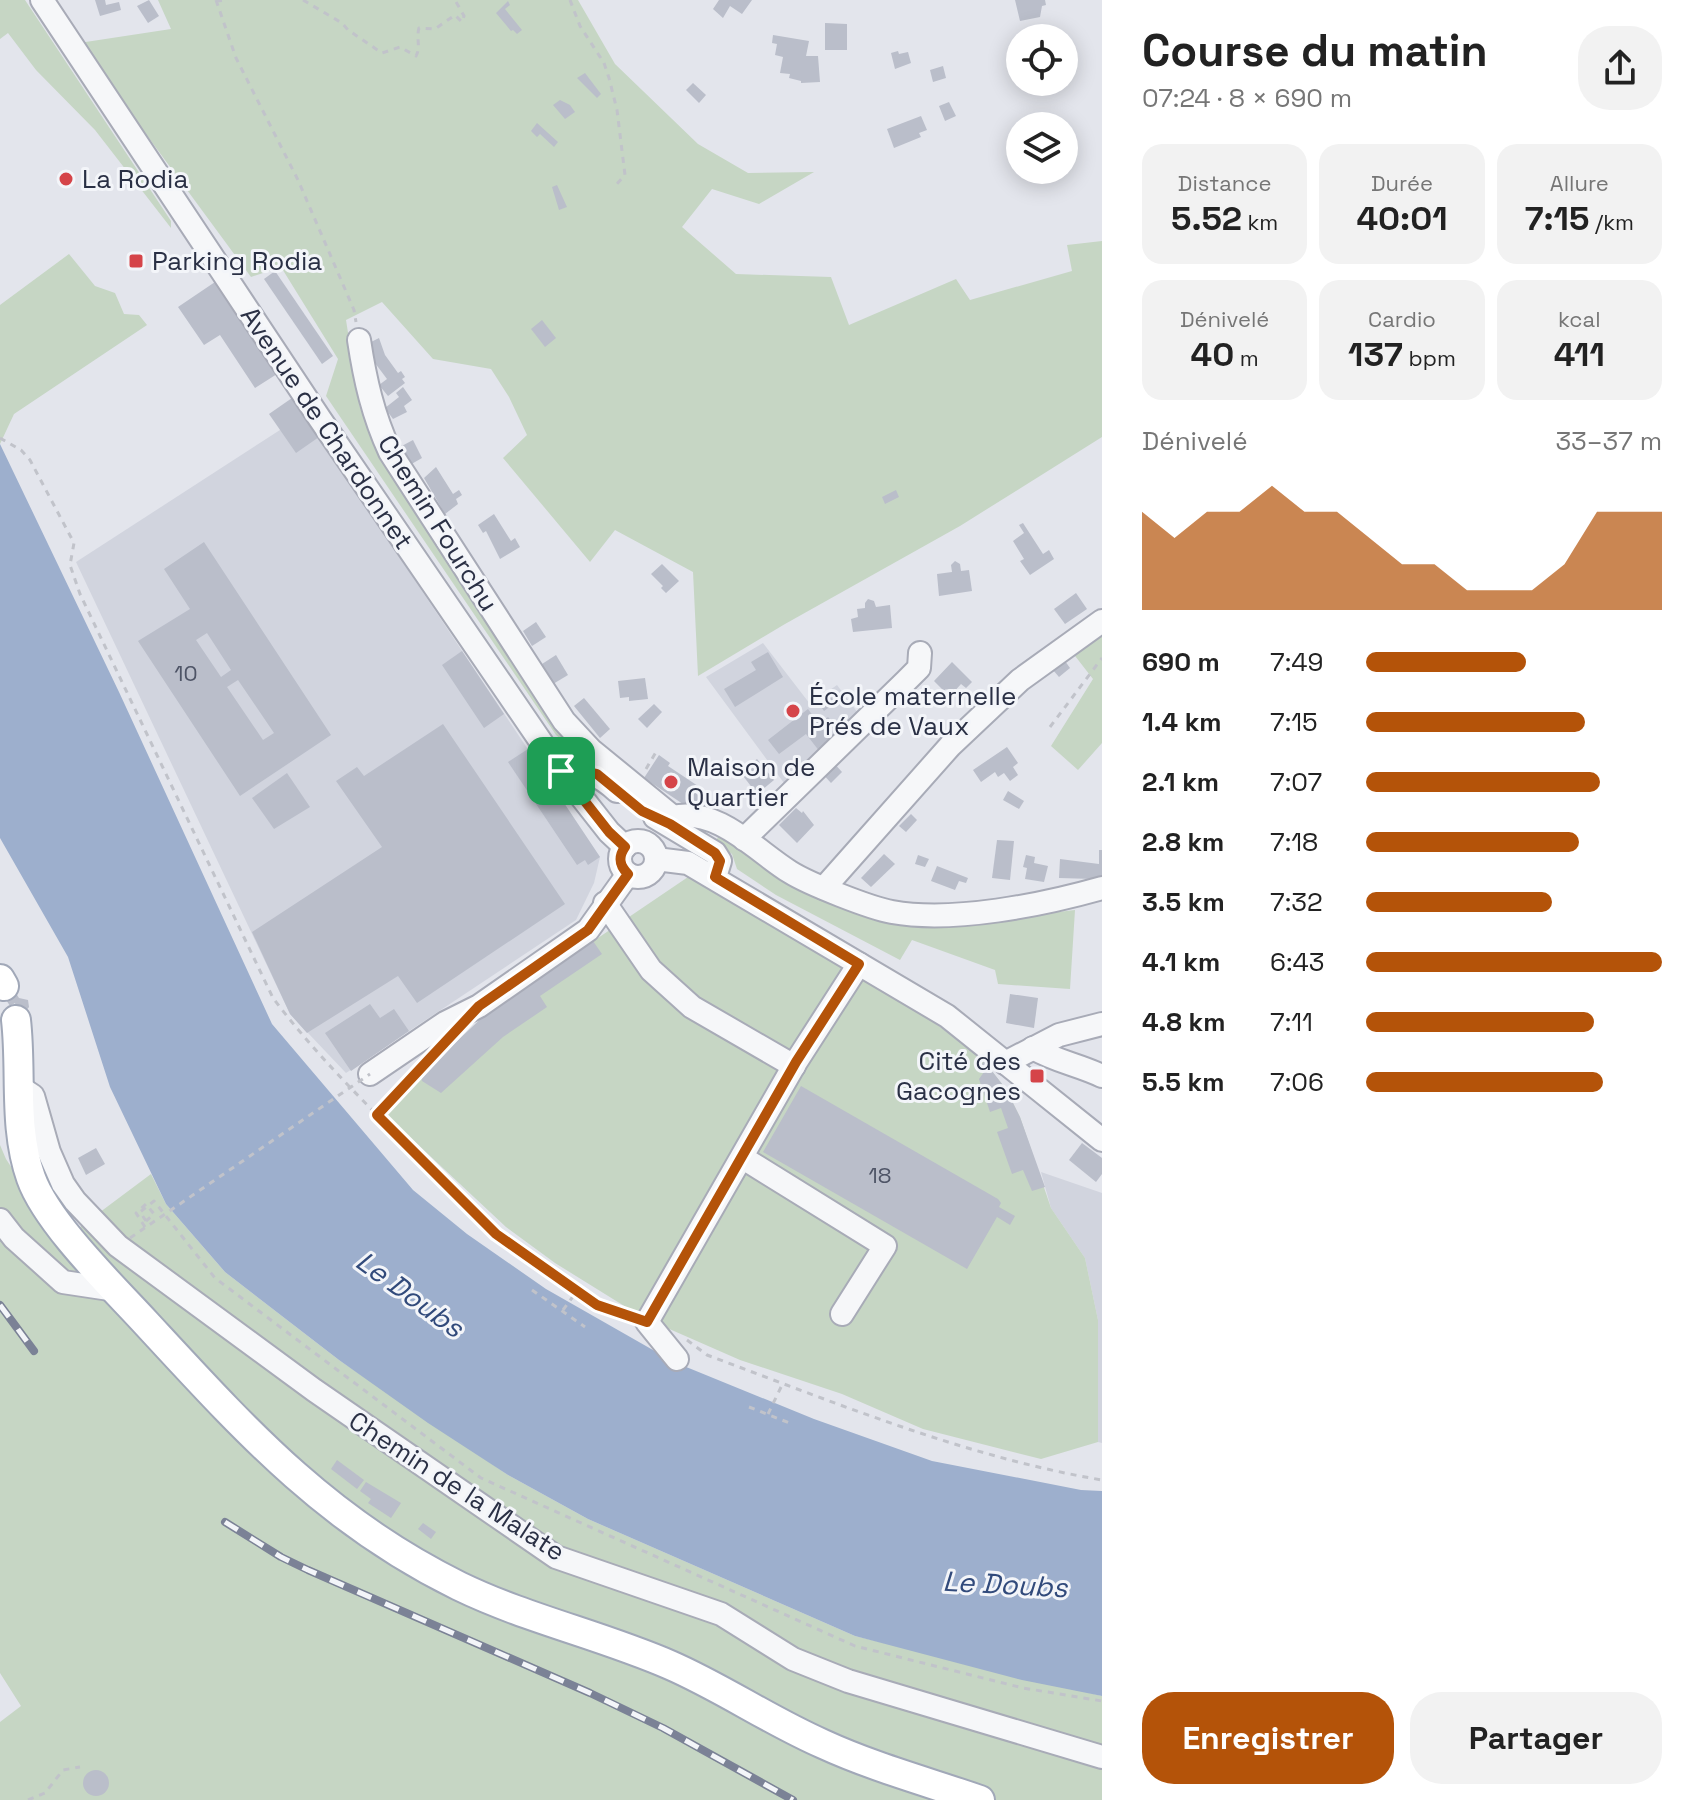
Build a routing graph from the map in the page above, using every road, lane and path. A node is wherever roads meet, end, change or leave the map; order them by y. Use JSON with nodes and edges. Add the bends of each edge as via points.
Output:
{"nodes":[{"id":1,"x":42,"y":0,"type":"edge"},
{"id":2,"x":216,"y":0,"type":"edge"},
{"id":3,"x":228,"y":0,"type":"edge"},
{"id":4,"x":303,"y":0,"type":"edge"},
{"id":5,"x":455,"y":0,"type":"edge"},
{"id":6,"x":570,"y":0,"type":"edge"},
{"id":7,"x":615,"y":186,"type":"dead end"},
{"id":8,"x":359,"y":340,"type":"joint"},
{"id":9,"x":0,"y":438,"type":"edge"},
{"id":10,"x":1102,"y":621,"type":"edge"},
{"id":11,"x":920,"y":653,"type":"dead end"},
{"id":12,"x":1102,"y":658,"type":"edge"},
{"id":13,"x":1050,"y":727,"type":"dead end"},
{"id":14,"x":656,"y":752,"type":"dead end"},
{"id":15,"x":651,"y":761,"type":"dead end"},
{"id":16,"x":561,"y":771,"type":"junction"},
{"id":17,"x":671,"y":820,"type":"junction"},
{"id":18,"x":744,"y":839,"type":"junction"},
{"id":19,"x":625,"y":847,"type":"junction"},
{"id":20,"x":656,"y":859,"type":"junction"},
{"id":21,"x":628,"y":874,"type":"junction"},
{"id":22,"x":715,"y":877,"type":"junction"},
{"id":23,"x":824,"y":888,"type":"junction"},
{"id":24,"x":1102,"y":888,"type":"edge"},
{"id":25,"x":605,"y":903,"type":"junction"},
{"id":26,"x":859,"y":964,"type":"junction"},
{"id":27,"x":16,"y":1020,"type":"dead end"},
{"id":28,"x":1102,"y":1024,"type":"edge"},
{"id":29,"x":1033,"y":1048,"type":"junction"},
{"id":30,"x":436,"y":1052,"type":"dead end"},
{"id":31,"x":1005,"y":1063,"type":"junction"},
{"id":32,"x":794,"y":1066,"type":"junction"},
{"id":33,"x":370,"y":1074,"type":"joint"},
{"id":34,"x":1102,"y":1076,"type":"edge"},
{"id":35,"x":18,"y":1086,"type":"junction"},
{"id":36,"x":377,"y":1115,"type":"junction"},
{"id":37,"x":1102,"y":1140,"type":"edge"},
{"id":38,"x":743,"y":1158,"type":"junction"},
{"id":39,"x":0,"y":1220,"type":"edge"},
{"id":40,"x":131,"y":1237,"type":"junction"},
{"id":41,"x":116,"y":1290,"type":"junction"},
{"id":42,"x":532,"y":1290,"type":"dead end"},
{"id":43,"x":577,"y":1291,"type":"junction"},
{"id":44,"x":562,"y":1311,"type":"junction"},
{"id":45,"x":842,"y":1314,"type":"dead end"},
{"id":46,"x":647,"y":1322,"type":"junction"},
{"id":47,"x":585,"y":1327,"type":"dead end"},
{"id":48,"x":681,"y":1349,"type":"joint"},
{"id":49,"x":783,"y":1383,"type":"junction"},
{"id":50,"x":749,"y":1407,"type":"dead end"},
{"id":51,"x":768,"y":1414,"type":"junction"},
{"id":52,"x":792,"y":1424,"type":"dead end"},
{"id":53,"x":1102,"y":1480,"type":"edge"},
{"id":54,"x":1102,"y":1701,"type":"edge"},
{"id":55,"x":1102,"y":1757,"type":"edge"},
{"id":56,"x":80,"y":1767,"type":"dead end"},
{"id":57,"x":28,"y":1800,"type":"edge"},
{"id":58,"x":980,"y":1800,"type":"edge"}],
"edges":[{"from":1,"to":16,"type":"street","name":"Avenue de Chardonnet"},
{"from":2,"to":3,"type":"path"},
{"from":2,"to":8,"type":"path","via":[[236,58],[298,180],[354,310]]},
{"from":4,"to":5,"type":"path","via":[[382,53],[400,47],[416,56],[419,28],[435,29],[455,15],[462,22]]},
{"from":6,"to":7,"type":"path","via":[[604,63],[617,110],[625,175]]},
{"from":8,"to":17,"type":"street","name":"Chemin Fourchu","via":[[374,417],[390,452],[564,721]]},
{"from":9,"to":36,"type":"path","via":[[30,460],[74,543],[70,565],[80,594],[273,998]]},
{"from":10,"to":23,"type":"street","via":[[1020,680],[950,746]]},
{"from":11,"to":18,"type":"street","via":[[919,668]]},
{"from":12,"to":13,"type":"path"},
{"from":14,"to":15,"type":"path"},
{"from":16,"to":17,"type":"street","via":[[597,774],[642,811]]},
{"from":16,"to":19,"type":"street","name":"Avenue de Chardonnet"},
{"from":17,"to":18,"type":"street","via":[[681,815],[711,820]]},
{"from":17,"to":22,"type":"street","via":[[719,857]]},
{"from":18,"to":23,"type":"street","via":[[792,874]]},
{"from":19,"to":20,"type":"street","via":[[642,841]]},
{"from":19,"to":21,"type":"street","via":[[620,864]]},
{"from":20,"to":21,"type":"street","via":[[643,876]]},
{"from":20,"to":22,"type":"street","via":[[688,863]]},
{"from":21,"to":25,"type":"street"},
{"from":22,"to":26,"type":"street"},
{"from":23,"to":24,"type":"street","via":[[890,912],[921,915],[998,911]]},
{"from":25,"to":32,"type":"street","via":[[651,970],[692,1007]]},
{"from":25,"to":33,"type":"street","via":[[588,930]]},
{"from":26,"to":31,"type":"street","via":[[947,1016]]},
{"from":26,"to":32,"type":"street"},
{"from":27,"to":35,"type":"main road"},
{"from":28,"to":29,"type":"street"},
{"from":29,"to":31,"type":"street"},
{"from":29,"to":34,"type":"street"},
{"from":30,"to":36,"type":"path"},
{"from":31,"to":37,"type":"street"},
{"from":32,"to":38,"type":"street"},
{"from":33,"to":40,"type":"path","bridge":true},
{"from":35,"to":40,"type":"street","name":"Chemin de la Malate","via":[[33,1096],[49,1152],[75,1201]]},
{"from":35,"to":41,"type":"main road","via":[[24,1151],[40,1200]]},
{"from":36,"to":43,"type":"path","via":[[496,1234]]},
{"from":38,"to":45,"type":"street","via":[[885,1246]]},
{"from":38,"to":46,"type":"street"},
{"from":39,"to":41,"type":"street","via":[[63,1282]]},
{"from":40,"to":54,"type":"path","name":"Chemin de la Malate","bridge":true,"via":[[136,1213],[146,1204],[154,1214],[146,1221],[140,1212],[154,1201],[215,1278],[481,1478],[855,1646],[1023,1688]]},
{"from":40,"to":55,"type":"street","name":"Chemin de la Malate","via":[[314,1390],[556,1557],[721,1614],[793,1659],[848,1681]]},
{"from":41,"to":58,"type":"main road","via":[[272,1456],[334,1510],[390,1549],[507,1608],[674,1667],[827,1746]]},
{"from":42,"to":44,"type":"path"},
{"from":43,"to":44,"type":"path"},
{"from":43,"to":46,"type":"path","via":[[597,1305]]},
{"from":44,"to":47,"type":"path"},
{"from":46,"to":48,"type":"street"},
{"from":48,"to":49,"type":"path"},
{"from":49,"to":51,"type":"path"},
{"from":49,"to":53,"type":"path","via":[[1030,1465]]},
{"from":50,"to":51,"type":"path"},
{"from":51,"to":52,"type":"path"},
{"from":56,"to":57,"type":"path","via":[[63,1770],[45,1793]]}]}
